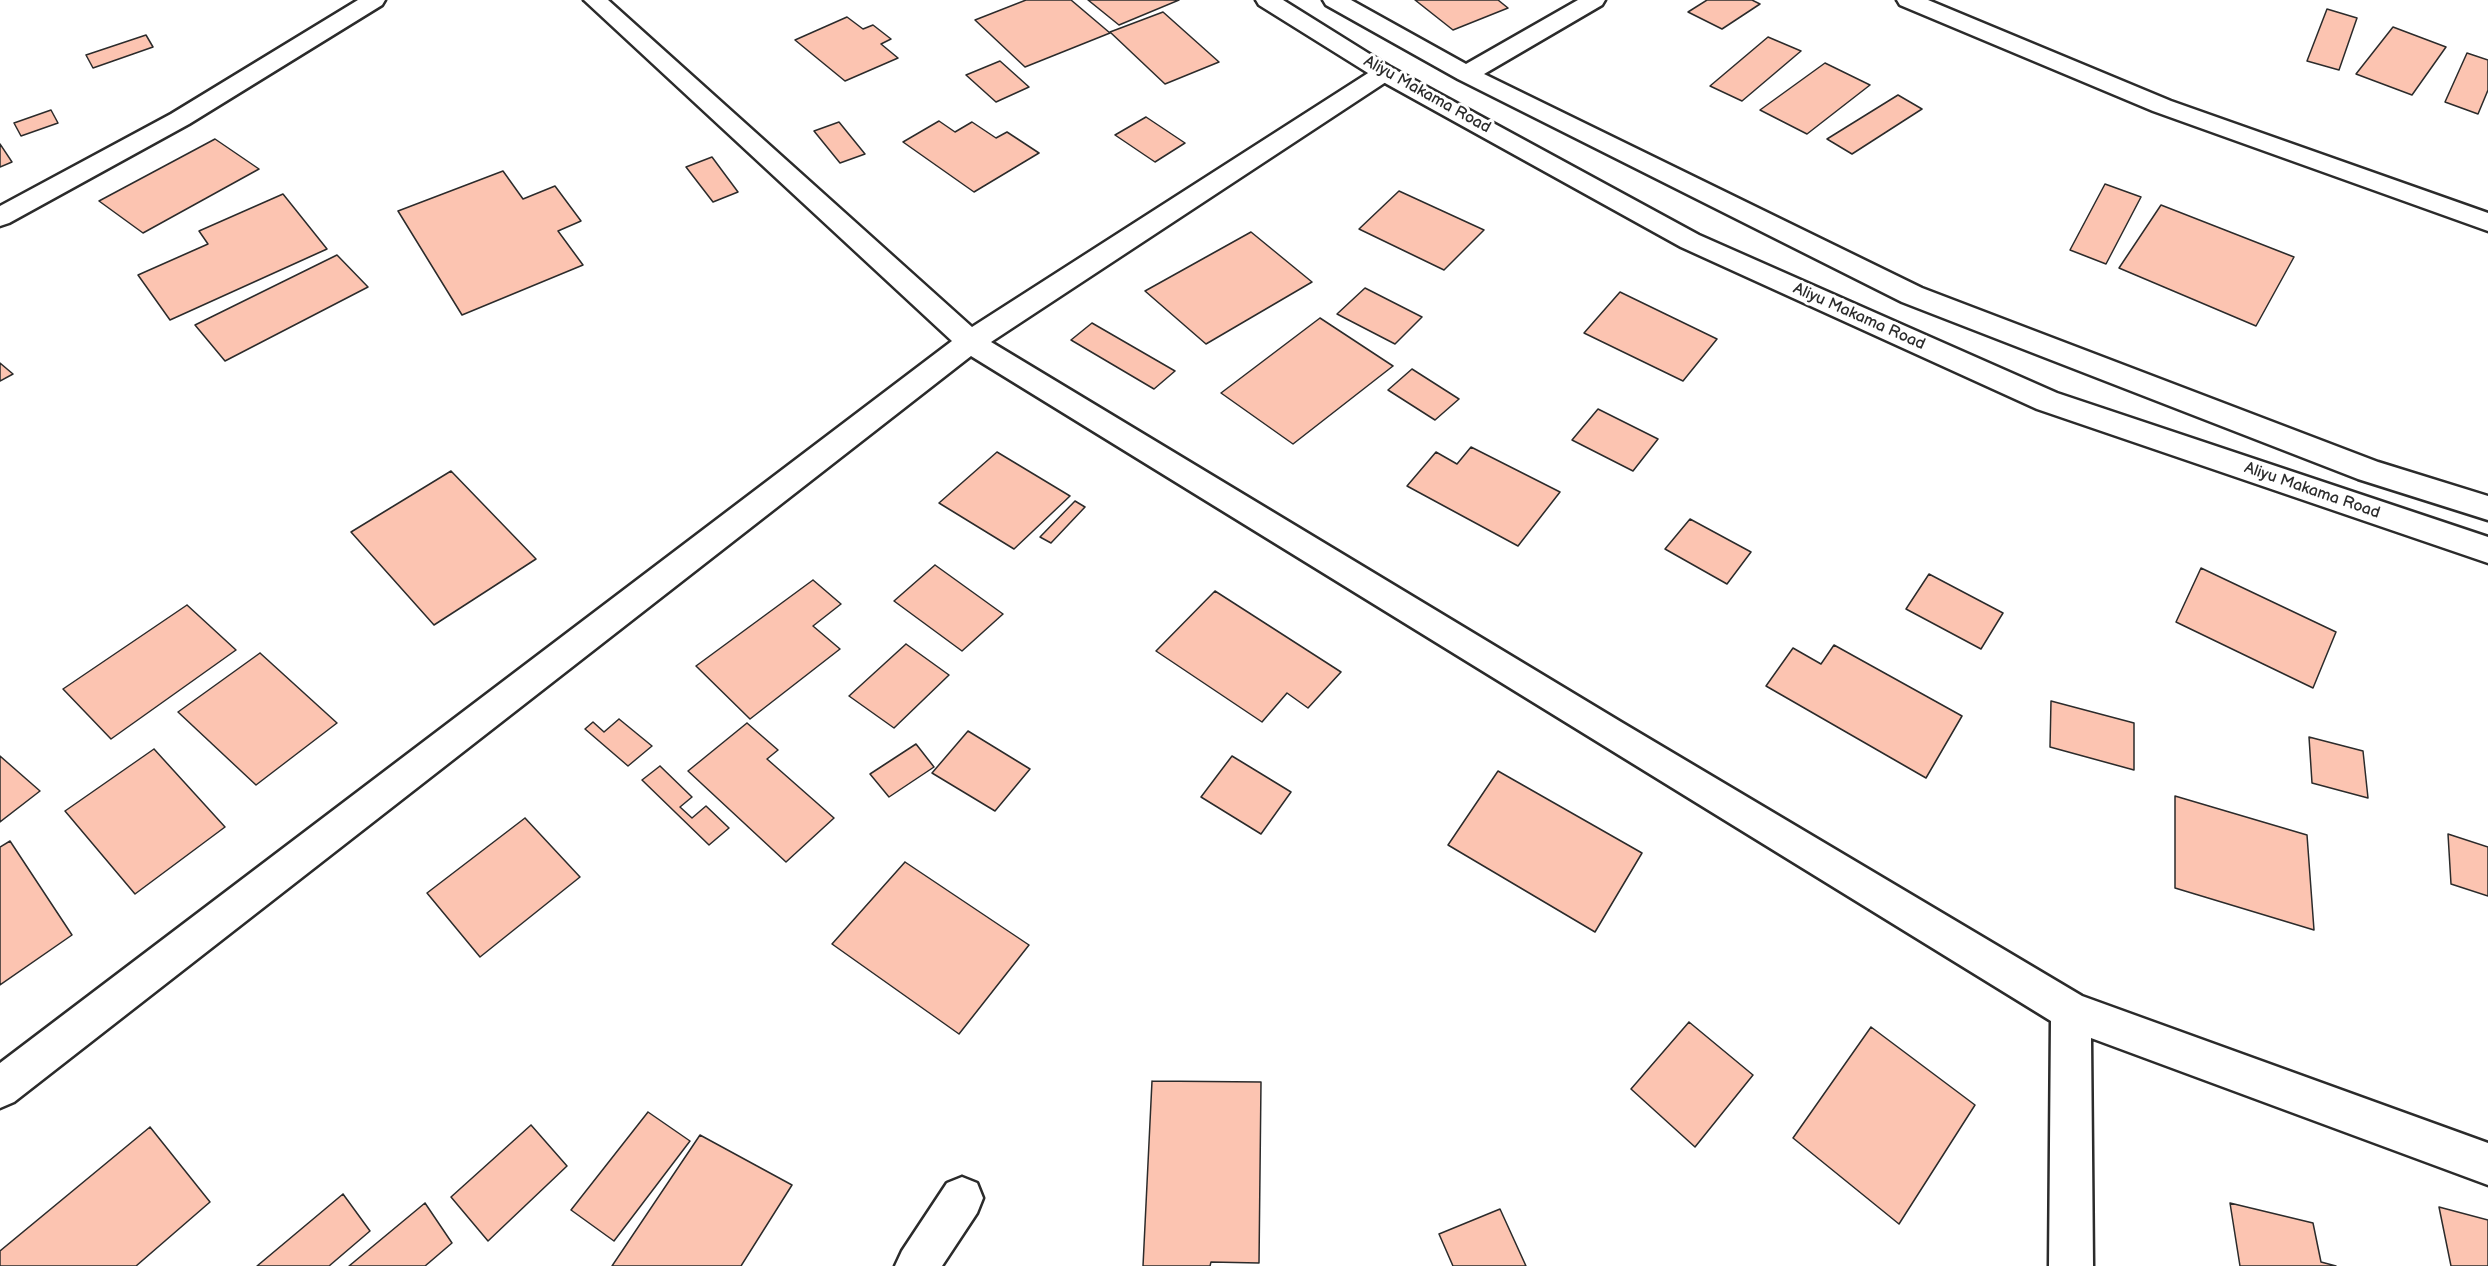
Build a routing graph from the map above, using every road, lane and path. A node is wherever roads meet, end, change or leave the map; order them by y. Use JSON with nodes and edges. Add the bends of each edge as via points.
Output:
{"nodes":[{"id":1,"x":374,"y":0,"type":"edge"},
{"id":2,"x":595,"y":0,"type":"edge"},
{"id":3,"x":1267,"y":0,"type":"edge"},
{"id":4,"x":1334,"y":0,"type":"edge"},
{"id":5,"x":1594,"y":0,"type":"edge"},
{"id":6,"x":1908,"y":0,"type":"edge"},
{"id":7,"x":1384,"y":73,"type":"junction"},
{"id":8,"x":1466,"y":74,"type":"junction"},
{"id":9,"x":0,"y":217,"type":"edge"},
{"id":10,"x":2488,"y":222,"type":"edge"},
{"id":11,"x":970,"y":342,"type":"junction"},
{"id":12,"x":2488,"y":508,"type":"edge"},
{"id":13,"x":2488,"y":550,"type":"edge"},
{"id":14,"x":2071,"y":1011,"type":"junction"},
{"id":15,"x":0,"y":1088,"type":"edge"},
{"id":16,"x":2488,"y":1164,"type":"edge"},
{"id":17,"x":962,"y":1198,"type":"dead end"},
{"id":18,"x":917,"y":1266,"type":"edge"},
{"id":19,"x":2071,"y":1266,"type":"edge"}],
"edges":[{"from":1,"to":9,"type":"street","via":[[180,119]]},
{"from":2,"to":11,"type":"street"},
{"from":3,"to":7,"type":"street","name":"Aliyu Makama Road"},
{"from":4,"to":8,"type":"street"},
{"from":5,"to":8,"type":"street"},
{"from":6,"to":10,"type":"street","via":[[2162,106]]},
{"from":7,"to":11,"type":"street"},
{"from":7,"to":13,"type":"street","name":"Aliyu Makama Road","via":[[1690,241],[2047,401]]},
{"from":8,"to":12,"type":"street","via":[[1912,295],[2369,471]]},
{"from":11,"to":14,"type":"street"},
{"from":11,"to":15,"type":"street"},
{"from":14,"to":16,"type":"street"},
{"from":14,"to":19,"type":"street"},
{"from":17,"to":18,"type":"street"}]}
